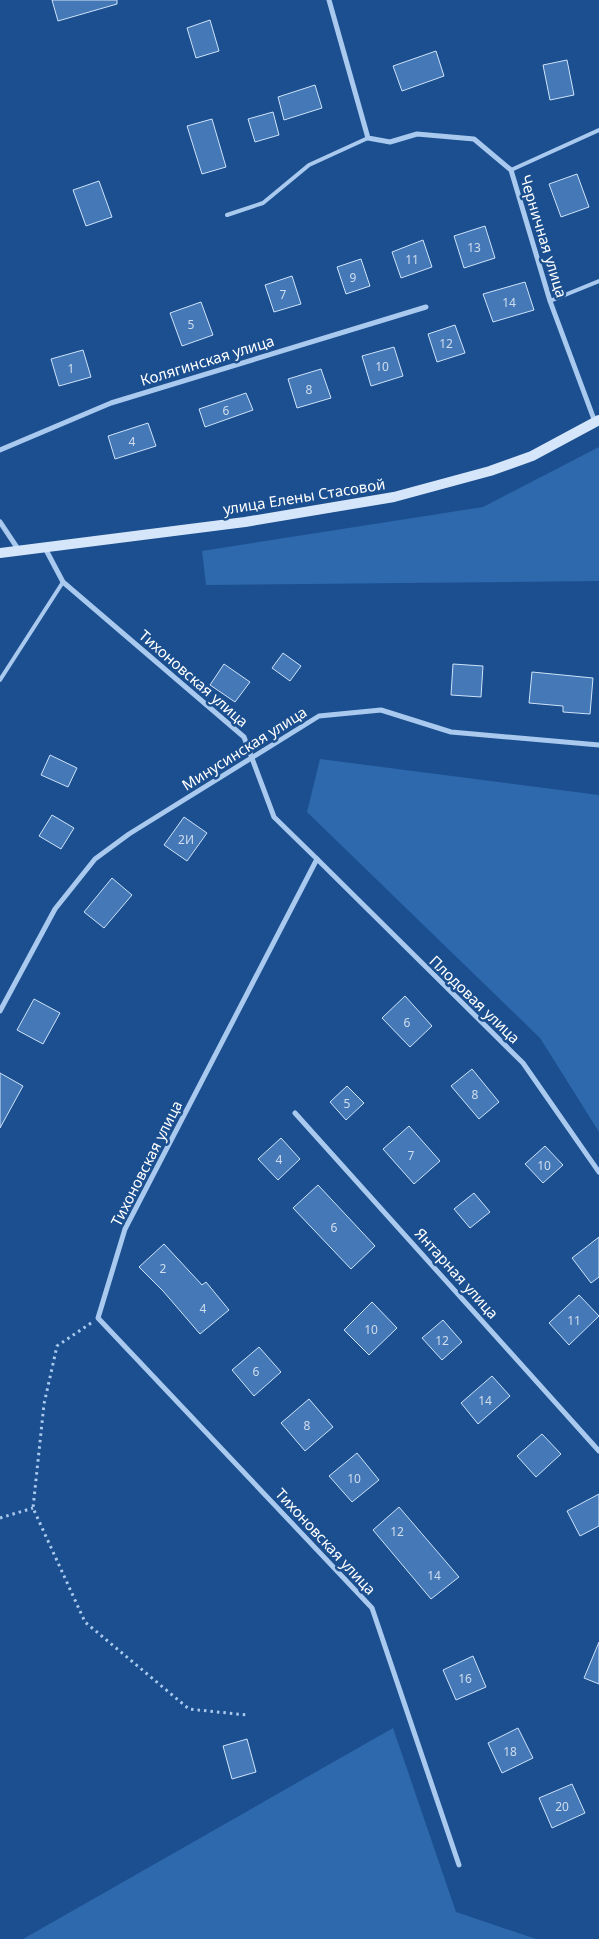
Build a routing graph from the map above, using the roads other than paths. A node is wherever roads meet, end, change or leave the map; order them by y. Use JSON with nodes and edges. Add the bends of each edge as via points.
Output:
{"nodes":[{"id":1,"x":329,"y":0,"type":"edge"},
{"id":2,"x":599,"y":130,"type":"edge"},
{"id":3,"x":368,"y":138,"type":"junction"},
{"id":4,"x":511,"y":170,"type":"junction"},
{"id":5,"x":227,"y":215,"type":"dead end"},
{"id":6,"x":599,"y":281,"type":"edge"},
{"id":7,"x":550,"y":301,"type":"junction"},
{"id":8,"x":426,"y":307,"type":"dead end"},
{"id":9,"x":597,"y":421,"type":"edge"},
{"id":10,"x":0,"y":450,"type":"edge"},
{"id":11,"x":0,"y":522,"type":"edge"},
{"id":12,"x":45,"y":547,"type":"junction"},
{"id":13,"x":18,"y":549,"type":"junction"},
{"id":14,"x":0,"y":553,"type":"edge"},
{"id":15,"x":63,"y":582,"type":"junction"},
{"id":16,"x":0,"y":680,"type":"edge"},
{"id":17,"x":599,"y":745,"type":"edge"},
{"id":18,"x":252,"y":759,"type":"junction"},
{"id":19,"x":316,"y":859,"type":"junction"},
{"id":20,"x":0,"y":1011,"type":"edge"},
{"id":21,"x":295,"y":1113,"type":"dead end"},
{"id":22,"x":599,"y":1172,"type":"edge"},
{"id":23,"x":599,"y":1451,"type":"edge"},
{"id":24,"x":459,"y":1865,"type":"dead end"}],
"edges":[{"from":1,"to":3,"type":"street"},
{"from":2,"to":4,"type":"lane"},
{"from":3,"to":4,"type":"street","name":"Черничная улица","via":[[390,142],[417,134],[474,138]]},
{"from":3,"to":5,"type":"lane","via":[[309,165],[263,203]]},
{"from":4,"to":7,"type":"street","name":"Черничная улица"},
{"from":6,"to":7,"type":"lane"},
{"from":7,"to":9,"type":"street","name":"Черничная улица"},
{"from":8,"to":10,"type":"street","name":"Колягинская улица","via":[[111,403]]},
{"from":9,"to":12,"type":"main road","name":"улица Елены Стасовой","via":[[532,456],[394,497],[246,522]]},
{"from":11,"to":13,"type":"street"},
{"from":12,"to":13,"type":"main road","name":"улица Елены Стасовой"},
{"from":12,"to":15,"type":"street","name":"Тихоновская улица"},
{"from":13,"to":14,"type":"main road","name":"улица Елены Стасовой"},
{"from":15,"to":16,"type":"lane"},
{"from":15,"to":18,"type":"street","name":"Тихоновская улица","via":[[244,737]]},
{"from":17,"to":18,"type":"street","name":"Минусинская улица","via":[[451,732],[381,710],[319,716]]},
{"from":18,"to":19,"type":"street","name":"Тихоновская улица","via":[[274,817]]},
{"from":18,"to":20,"type":"street","name":"Минусинская улица","via":[[129,834],[95,859],[55,909]]},
{"from":19,"to":22,"type":"street","name":"Плодовая улица","via":[[523,1063]]},
{"from":19,"to":24,"type":"street","name":"Тихоновская улица","via":[[125,1229],[98,1318],[372,1608]]},
{"from":21,"to":23,"type":"street","name":"Янтарная улица"}]}
